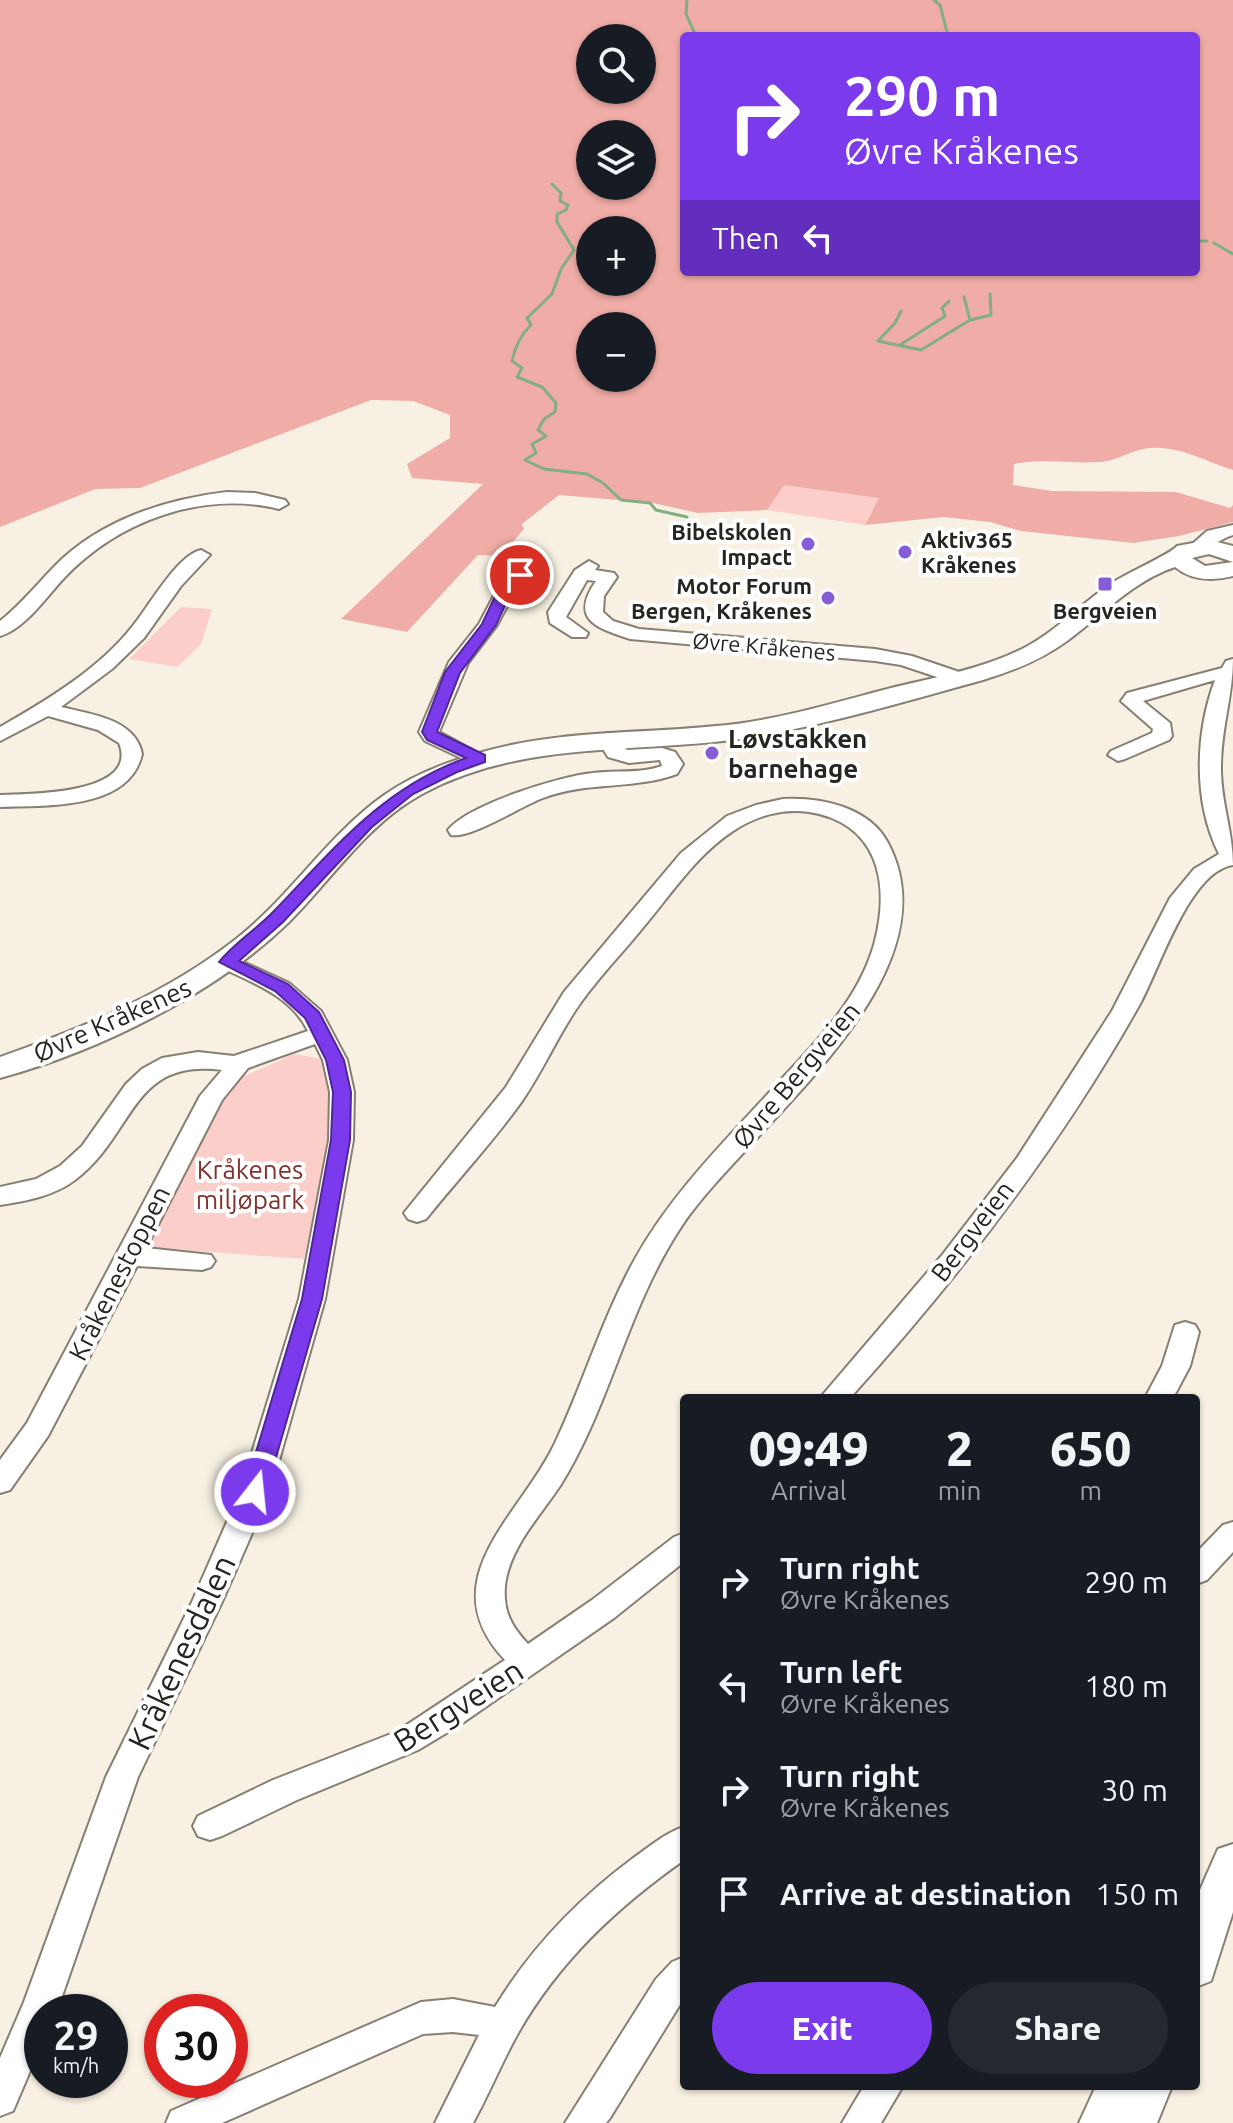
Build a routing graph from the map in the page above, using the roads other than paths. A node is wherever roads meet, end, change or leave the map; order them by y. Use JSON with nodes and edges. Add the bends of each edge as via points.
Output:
{"nodes":[{"id":1,"x":279,"y":504,"type":"dead end"},
{"id":2,"x":201,"y":555,"type":"dead end"},
{"id":3,"x":1218,"y":558,"type":"edge"},
{"id":4,"x":532,"y":566,"type":"dead end"},
{"id":5,"x":0,"y":630,"type":"edge"},
{"id":6,"x":579,"y":633,"type":"dead end"},
{"id":7,"x":1229,"y":669,"type":"edge"},
{"id":8,"x":958,"y":678,"type":"junction"},
{"id":9,"x":46,"y":709,"type":"junction"},
{"id":10,"x":0,"y":735,"type":"edge"},
{"id":11,"x":607,"y":739,"type":"junction"},
{"id":12,"x":1118,"y":755,"type":"dead end"},
{"id":13,"x":479,"y":759,"type":"junction"},
{"id":14,"x":0,"y":801,"type":"edge"},
{"id":15,"x":459,"y":830,"type":"dead end"},
{"id":16,"x":1232,"y":858,"type":"edge"},
{"id":17,"x":228,"y":962,"type":"junction"},
{"id":18,"x":322,"y":1034,"type":"junction"},
{"id":19,"x":235,"y":1064,"type":"junction"},
{"id":20,"x":0,"y":1068,"type":"edge"},
{"id":21,"x":0,"y":1196,"type":"edge"},
{"id":22,"x":417,"y":1213,"type":"dead end"},
{"id":23,"x":127,"y":1256,"type":"junction"},
{"id":24,"x":202,"y":1261,"type":"dead end"},
{"id":25,"x":1185,"y":1332,"type":"dead end"},
{"id":26,"x":837,"y":1394,"type":"edge"},
{"id":27,"x":1161,"y":1394,"type":"edge"},
{"id":28,"x":0,"y":1482,"type":"edge"},
{"id":29,"x":1233,"y":1533,"type":"edge"},
{"id":30,"x":680,"y":1548,"type":"edge"},
{"id":31,"x":1200,"y":1568,"type":"edge"},
{"id":32,"x":526,"y":1662,"type":"junction"},
{"id":33,"x":210,"y":1826,"type":"dead end"},
{"id":34,"x":680,"y":1844,"type":"edge"},
{"id":35,"x":1233,"y":1862,"type":"edge"},
{"id":36,"x":1204,"y":1923,"type":"edge"},
{"id":37,"x":1200,"y":1945,"type":"edge"},
{"id":38,"x":680,"y":1978,"type":"edge"},
{"id":39,"x":503,"y":2026,"type":"junction"},
{"id":40,"x":882,"y":2090,"type":"edge"},
{"id":41,"x":1117,"y":2090,"type":"edge"},
{"id":42,"x":1147,"y":2090,"type":"edge"},
{"id":43,"x":0,"y":2099,"type":"edge"},
{"id":44,"x":184,"y":2123,"type":"edge"},
{"id":45,"x":453,"y":2123,"type":"edge"},
{"id":46,"x":583,"y":2123,"type":"edge"},
{"id":47,"x":860,"y":2123,"type":"edge"},
{"id":48,"x":1102,"y":2123,"type":"edge"},
{"id":49,"x":1134,"y":2123,"type":"edge"}],
"edges":[{"from":1,"to":5,"type":"street","via":[[238,496],[213,498],[142,517],[71,561]]},
{"from":2,"to":9,"type":"street","via":[[137,634]]},
{"from":3,"to":8,"type":"main road","name":"Øvre Kråkenes","via":[[1128,582],[1044,647]]},
{"from":4,"to":13,"type":"street","via":[[506,590],[488,625],[459,662],[429,732]]},
{"from":6,"to":8,"type":"street","name":"Øvre Kråkenes","via":[[557,619],[557,612],[585,570],[608,577],[595,596],[594,613],[606,625],[628,633],[875,655]]},
{"from":7,"to":12,"type":"street","name":"Bergveien","via":[[1134,697],[1135,706],[1163,727],[1162,736]]},
{"from":7,"to":16,"type":"street","name":"Bergveien","via":[[1221,688],[1210,779]]},
{"from":8,"to":11,"type":"main road","name":"Øvre Kråkenes","via":[[752,729]]},
{"from":9,"to":10,"type":"street"},
{"from":9,"to":14,"type":"street","via":[[122,735],[133,760],[117,780],[101,789]]},
{"from":11,"to":13,"type":"main road","name":"Øvre Kråkenes","via":[[533,746]]},
{"from":11,"to":15,"type":"street","via":[[609,750],[617,755],[662,754],[673,764],[655,775],[565,784]]},
{"from":13,"to":17,"type":"main road","name":"Øvre Kråkenes","via":[[408,791],[377,815]]},
{"from":16,"to":26,"type":"street","name":"Bergveien","via":[[1202,871],[1179,897],[1128,1004],[1048,1130],[954,1258]]},
{"from":17,"to":18,"type":"street","name":"Kråkenesdalen","via":[[301,1003]]},
{"from":17,"to":20,"type":"main road","name":"Øvre Kråkenes","via":[[155,1004]]},
{"from":18,"to":19,"type":"street"},
{"from":18,"to":43,"type":"street","name":"Kråkenesdalen","via":[[342,1092],[341,1140],[312,1299],[255,1492],[122,1777],[42,2002]]},
{"from":19,"to":21,"type":"street","via":[[188,1059],[148,1074],[69,1172],[43,1186]]},
{"from":19,"to":23,"type":"street","name":"Kråkenestoppen","via":[[236,1070],[212,1096]]},
{"from":22,"to":32,"type":"street","name":"Øvre Bergveien","via":[[516,1091],[583,984],[703,843],[752,812],[794,805],[840,812],[875,836],[887,863],[892,905],[889,938],[869,986],[812,1061],[687,1200],[657,1243],[613,1333],[566,1451],[492,1568],[489,1604],[494,1623]]},
{"from":23,"to":24,"type":"street"},
{"from":23,"to":28,"type":"street","name":"Kråkenestoppen","via":[[38,1429]]},
{"from":25,"to":27,"type":"street"},
{"from":29,"to":31,"type":"street"},
{"from":30,"to":32,"type":"street","name":"Bergveien"},
{"from":32,"to":33,"type":"street","name":"Bergveien","via":[[407,1741]]},
{"from":34,"to":39,"type":"street","via":[[611,1893],[566,1934]]},
{"from":35,"to":36,"type":"main road"},
{"from":36,"to":37,"type":"main road"},
{"from":38,"to":46,"type":"street","via":[[653,2009]]},
{"from":39,"to":44,"type":"street","via":[[469,2014],[421,2018]]},
{"from":39,"to":45,"type":"street"},
{"from":40,"to":47,"type":"street"},
{"from":41,"to":48,"type":"main road"},
{"from":42,"to":49,"type":"main road"}]}
